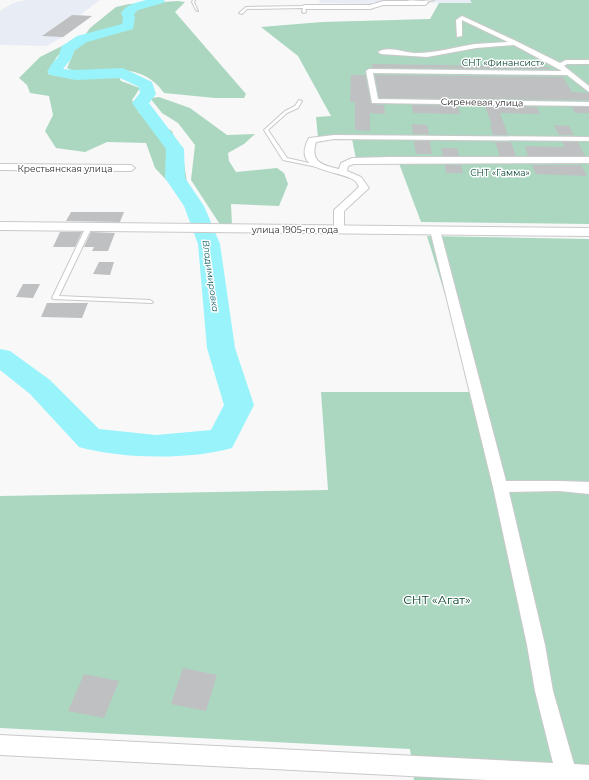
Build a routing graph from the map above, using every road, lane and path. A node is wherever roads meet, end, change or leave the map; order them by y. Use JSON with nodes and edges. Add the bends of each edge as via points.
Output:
{"nodes":[{"id":1,"x":194,"y":0,"type":"edge"},
{"id":2,"x":407,"y":0,"type":"edge"},
{"id":3,"x":433,"y":0,"type":"edge"},
{"id":4,"x":313,"y":1,"type":"edge"},
{"id":5,"x":373,"y":3,"type":"edge"},
{"id":6,"x":423,"y":3,"type":"junction"},
{"id":7,"x":304,"y":9,"type":"junction"},
{"id":8,"x":197,"y":10,"type":"dead end"},
{"id":9,"x":388,"y":10,"type":"dead end"},
{"id":10,"x":241,"y":13,"type":"dead end"},
{"id":11,"x":458,"y":36,"type":"dead end"},
{"id":12,"x":515,"y":43,"type":"junction"},
{"id":13,"x":381,"y":52,"type":"dead end"},
{"id":14,"x":589,"y":62,"type":"edge"},
{"id":15,"x":560,"y":66,"type":"junction"},
{"id":16,"x":569,"y":73,"type":"junction"},
{"id":17,"x":589,"y":90,"type":"edge"},
{"id":18,"x":300,"y":101,"type":"dead end"},
{"id":19,"x":589,"y":104,"type":"edge"},
{"id":20,"x":589,"y":139,"type":"edge"},
{"id":21,"x":589,"y":160,"type":"edge"},
{"id":22,"x":0,"y":167,"type":"edge"},
{"id":23,"x":320,"y":167,"type":"junction"},
{"id":24,"x":131,"y":168,"type":"dead end"},
{"id":25,"x":343,"y":172,"type":"junction"},
{"id":26,"x":0,"y":226,"type":"edge"},
{"id":27,"x":89,"y":228,"type":"junction"},
{"id":28,"x":339,"y":230,"type":"junction"},
{"id":29,"x":435,"y":230,"type":"junction"},
{"id":30,"x":589,"y":232,"type":"edge"},
{"id":31,"x":150,"y":302,"type":"dead end"},
{"id":32,"x":500,"y":487,"type":"junction"},
{"id":33,"x":589,"y":488,"type":"edge"},
{"id":34,"x":0,"y":745,"type":"edge"},
{"id":35,"x":589,"y":775,"type":"edge"},
{"id":36,"x":567,"y":777,"type":"edge"}],
"edges":[{"from":1,"to":8,"type":"lane"},
{"from":2,"to":6,"type":"lane"},
{"from":3,"to":6,"type":"lane"},
{"from":4,"to":7,"type":"street"},
{"from":5,"to":6,"type":"street"},
{"from":5,"to":7,"type":"street"},
{"from":5,"to":9,"type":"street"},
{"from":7,"to":10,"type":"lane","via":[[246,8]]},
{"from":11,"to":12,"type":"street","via":[[459,20],[462,18]]},
{"from":12,"to":13,"type":"street","via":[[476,46],[427,55]]},
{"from":12,"to":15,"type":"street"},
{"from":14,"to":15,"type":"street","via":[[566,62]]},
{"from":15,"to":16,"type":"street"},
{"from":16,"to":17,"type":"street"},
{"from":16,"to":19,"type":"street","name":"Сиреневая улица","via":[[369,71],[375,101]]},
{"from":18,"to":23,"type":"lane","via":[[297,107],[286,112],[266,130],[285,159]]},
{"from":20,"to":23,"type":"street","via":[[334,137],[312,140],[307,149],[309,158]]},
{"from":21,"to":25,"type":"street","via":[[352,161],[344,165]]},
{"from":22,"to":24,"type":"street","name":"Крестьянская улица"},
{"from":23,"to":25,"type":"street"},
{"from":25,"to":28,"type":"street","via":[[359,179],[364,188],[339,210]]},
{"from":26,"to":27,"type":"street","name":"улица 1905-го года"},
{"from":27,"to":28,"type":"street","name":"улица 1905-го года"},
{"from":27,"to":31,"type":"lane","via":[[55,298]]},
{"from":28,"to":29,"type":"street","name":"улица 1905-го года"},
{"from":29,"to":30,"type":"street","name":"улица 1905-го года"},
{"from":29,"to":32,"type":"street"},
{"from":32,"to":33,"type":"street"},
{"from":32,"to":36,"type":"street","via":[[544,691]]},
{"from":34,"to":36,"type":"street"},
{"from":35,"to":36,"type":"street"}]}
